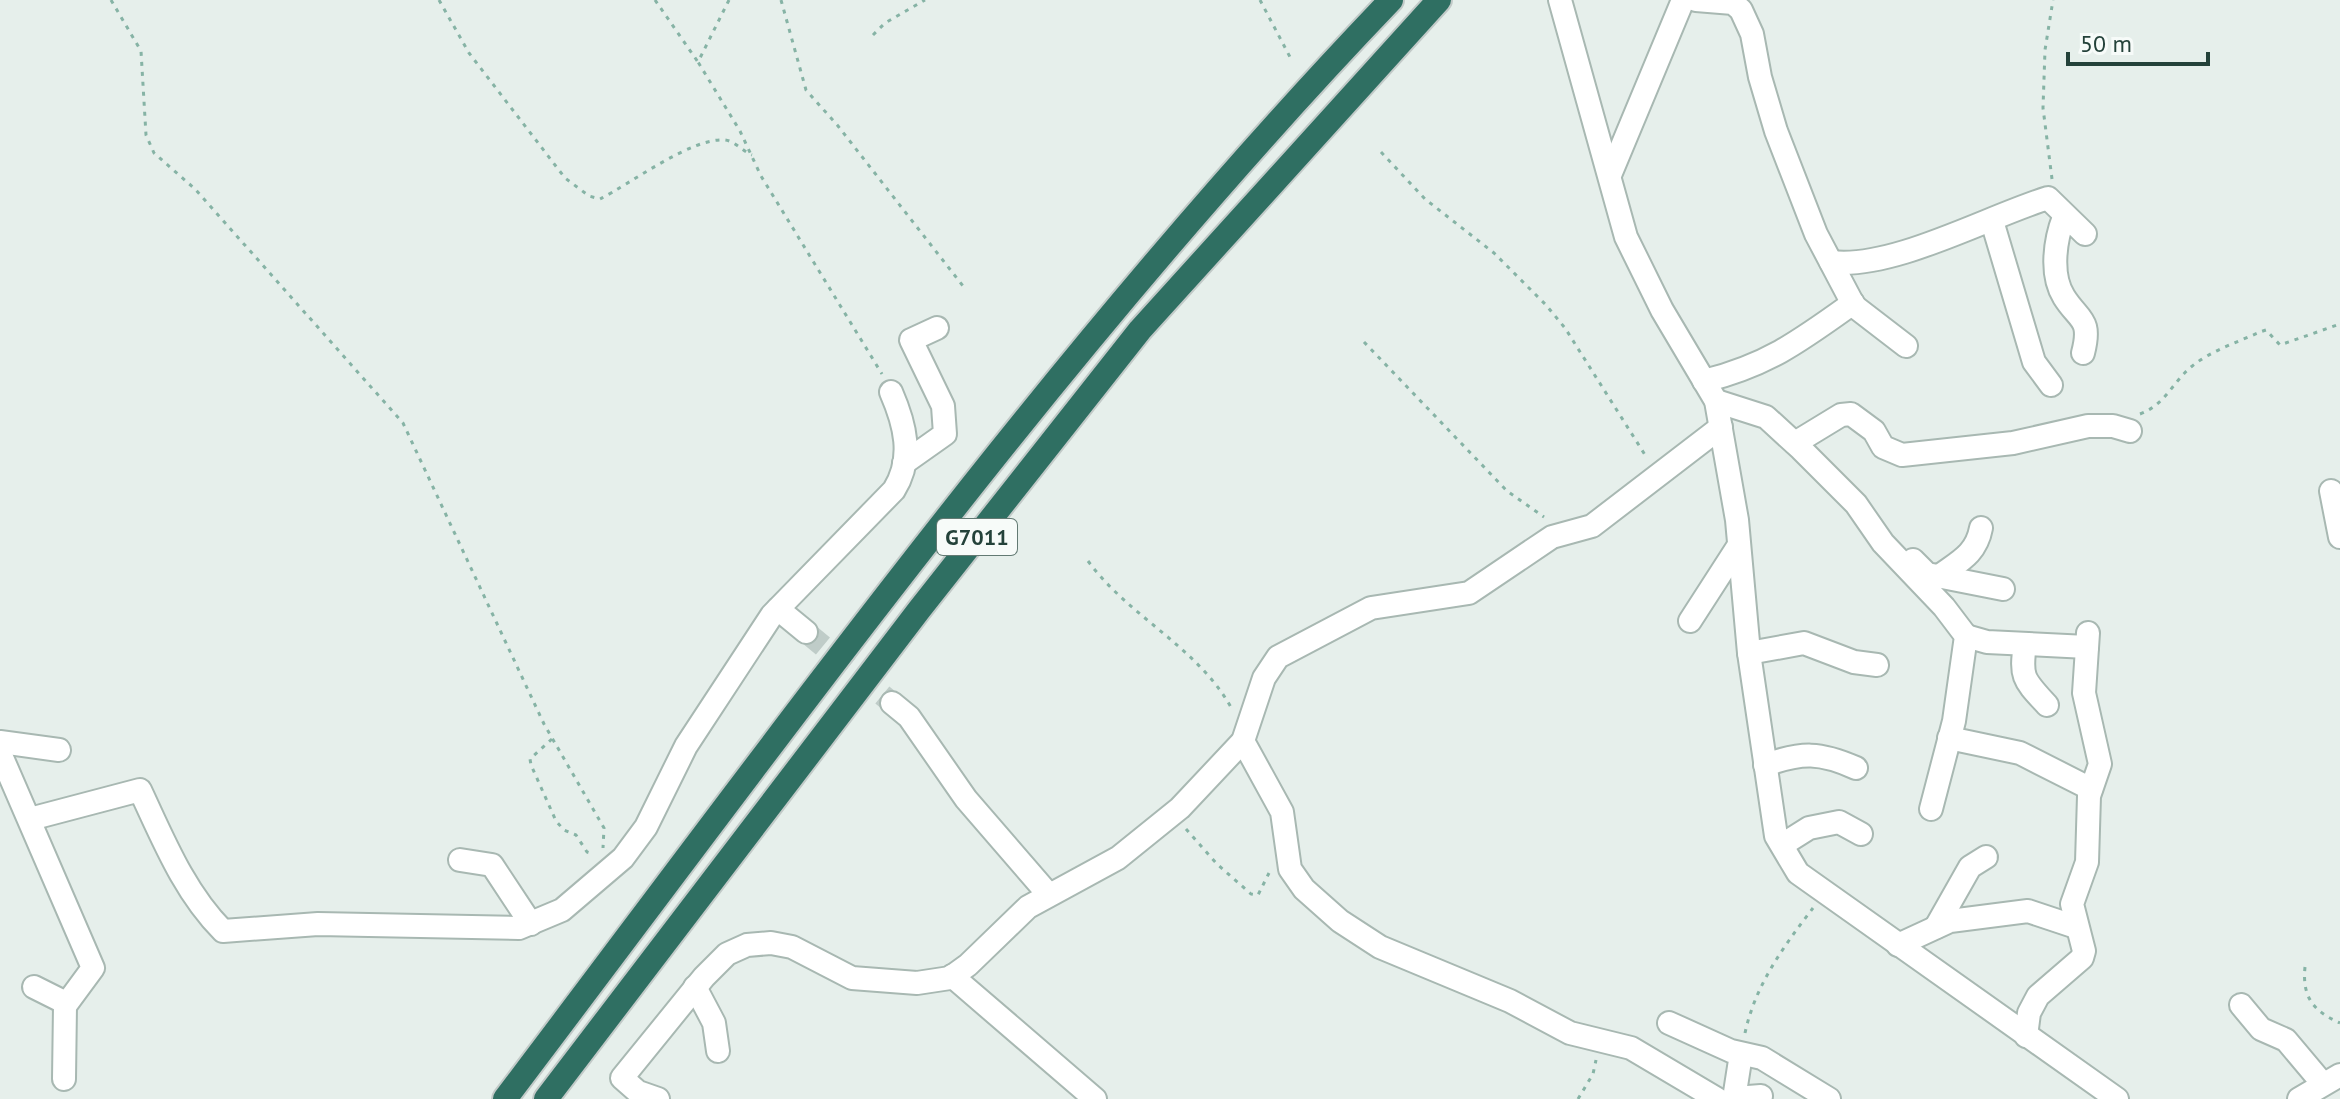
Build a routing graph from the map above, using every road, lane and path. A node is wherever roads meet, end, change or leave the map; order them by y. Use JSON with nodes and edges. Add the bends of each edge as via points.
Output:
{"nodes":[{"id":1,"x":111,"y":0,"type":"edge"},
{"id":2,"x":439,"y":0,"type":"edge"},
{"id":3,"x":655,"y":0,"type":"edge"},
{"id":4,"x":729,"y":0,"type":"edge"},
{"id":5,"x":781,"y":0,"type":"edge"},
{"id":6,"x":925,"y":0,"type":"edge"},
{"id":7,"x":1260,"y":0,"type":"edge"},
{"id":8,"x":1391,"y":0,"type":"edge"},
{"id":9,"x":1439,"y":0,"type":"edge"},
{"id":10,"x":1560,"y":0,"type":"edge"},
{"id":11,"x":1683,"y":0,"type":"edge"},
{"id":12,"x":1696,"y":0,"type":"edge"},
{"id":13,"x":2053,"y":0,"type":"edge"},
{"id":14,"x":873,"y":35,"type":"dead end"},
{"id":15,"x":1290,"y":57,"type":"dead end"},
{"id":16,"x":698,"y":62,"type":"junction"},
{"id":17,"x":1381,"y":152,"type":"dead end"},
{"id":18,"x":752,"y":155,"type":"junction"},
{"id":19,"x":1610,"y":175,"type":"junction"},
{"id":20,"x":2058,"y":208,"type":"junction"},
{"id":21,"x":1992,"y":221,"type":"junction"},
{"id":22,"x":2085,"y":234,"type":"dead end"},
{"id":23,"x":1831,"y":262,"type":"junction"},
{"id":24,"x":963,"y":286,"type":"dead end"},
{"id":25,"x":1853,"y":303,"type":"junction"},
{"id":26,"x":2340,"y":324,"type":"edge"},
{"id":27,"x":937,"y":328,"type":"dead end"},
{"id":28,"x":1364,"y":342,"type":"dead end"},
{"id":29,"x":1906,"y":346,"type":"dead end"},
{"id":30,"x":2083,"y":353,"type":"dead end"},
{"id":31,"x":1704,"y":381,"type":"junction"},
{"id":32,"x":2051,"y":385,"type":"dead end"},
{"id":33,"x":891,"y":392,"type":"joint"},
{"id":34,"x":1716,"y":401,"type":"junction"},
{"id":35,"x":906,"y":427,"type":"junction"},
{"id":36,"x":1721,"y":427,"type":"junction"},
{"id":37,"x":2124,"y":430,"type":"joint"},
{"id":38,"x":1795,"y":443,"type":"junction"},
{"id":39,"x":927,"y":449,"type":"junction"},
{"id":40,"x":904,"y":463,"type":"junction"},
{"id":41,"x":1662,"y":472,"type":"junction"},
{"id":42,"x":2331,"y":491,"type":"dead end"},
{"id":43,"x":1860,"y":510,"type":"junction"},
{"id":44,"x":1981,"y":528,"type":"dead end"},
{"id":45,"x":1572,"y":532,"type":"junction"},
{"id":46,"x":2340,"y":537,"type":"edge"},
{"id":47,"x":1739,"y":545,"type":"junction"},
{"id":48,"x":1088,"y":561,"type":"dead end"},
{"id":49,"x":1938,"y":577,"type":"junction"},
{"id":50,"x":2003,"y":589,"type":"dead end"},
{"id":51,"x":778,"y":609,"type":"junction"},
{"id":52,"x":1690,"y":621,"type":"dead end"},
{"id":53,"x":806,"y":632,"type":"tunnel mouth"},
{"id":54,"x":1966,"y":636,"type":"junction"},
{"id":55,"x":2025,"y":644,"type":"junction"},
{"id":56,"x":1749,"y":653,"type":"junction"},
{"id":57,"x":1877,"y":665,"type":"dead end"},
{"id":58,"x":892,"y":703,"type":"tunnel mouth"},
{"id":59,"x":2047,"y":705,"type":"dead end"},
{"id":60,"x":1247,"y":733,"type":"junction"},
{"id":61,"x":1949,"y":738,"type":"junction"},
{"id":62,"x":552,"y":739,"type":"junction"},
{"id":63,"x":0,"y":742,"type":"edge"},
{"id":64,"x":59,"y":750,"type":"dead end"},
{"id":65,"x":0,"y":753,"type":"edge"},
{"id":66,"x":1765,"y":765,"type":"junction"},
{"id":67,"x":1856,"y":768,"type":"dead end"},
{"id":68,"x":2091,"y":789,"type":"junction"},
{"id":69,"x":1931,"y":809,"type":"dead end"},
{"id":70,"x":1173,"y":814,"type":"junction"},
{"id":71,"x":30,"y":819,"type":"junction"},
{"id":72,"x":1861,"y":834,"type":"dead end"},
{"id":73,"x":1782,"y":845,"type":"junction"},
{"id":74,"x":1986,"y":857,"type":"dead end"},
{"id":75,"x":460,"y":860,"type":"dead end"},
{"id":76,"x":1290,"y":869,"type":"junction"},
{"id":77,"x":1825,"y":892,"type":"junction"},
{"id":78,"x":1049,"y":895,"type":"junction"},
{"id":79,"x":531,"y":924,"type":"junction"},
{"id":80,"x":1936,"y":927,"type":"junction"},
{"id":81,"x":2076,"y":927,"type":"junction"},
{"id":82,"x":1898,"y":945,"type":"junction"},
{"id":83,"x":2305,"y":967,"type":"dead end"},
{"id":84,"x":952,"y":976,"type":"junction"},
{"id":85,"x":34,"y":987,"type":"dead end"},
{"id":86,"x":695,"y":987,"type":"junction"},
{"id":87,"x":66,"y":1003,"type":"junction"},
{"id":88,"x":2241,"y":1005,"type":"dead end"},
{"id":89,"x":1669,"y":1023,"type":"dead end"},
{"id":90,"x":2340,"y":1023,"type":"edge"},
{"id":91,"x":2026,"y":1036,"type":"junction"},
{"id":92,"x":1597,"y":1040,"type":"junction"},
{"id":93,"x":718,"y":1051,"type":"dead end"},
{"id":94,"x":1741,"y":1054,"type":"junction"},
{"id":95,"x":64,"y":1079,"type":"dead end"},
{"id":96,"x":2332,"y":1080,"type":"edge"},
{"id":97,"x":1761,"y":1096,"type":"dead end"},
{"id":98,"x":505,"y":1099,"type":"edge"},
{"id":99,"x":546,"y":1099,"type":"edge"},
{"id":100,"x":658,"y":1099,"type":"edge"},
{"id":101,"x":1095,"y":1099,"type":"edge"},
{"id":102,"x":1578,"y":1099,"type":"edge"},
{"id":103,"x":1729,"y":1099,"type":"edge"},
{"id":104,"x":1829,"y":1099,"type":"edge"},
{"id":105,"x":2117,"y":1099,"type":"edge"},
{"id":106,"x":2299,"y":1099,"type":"edge"}],
"edges":[{"from":1,"to":62,"type":"path","via":[[141,51],[149,145],[195,189],[403,423]]},
{"from":2,"to":18,"type":"path","via":[[469,53],[565,178],[589,196],[600,199],[680,153],[721,139]]},
{"from":3,"to":16,"type":"path"},
{"from":4,"to":16,"type":"path"},
{"from":5,"to":24,"type":"path","via":[[806,90]]},
{"from":6,"to":14,"type":"path"},
{"from":7,"to":15,"type":"path"},
{"from":8,"to":98,"type":"highway","number":"G7011","via":[[1113,308]]},
{"from":9,"to":99,"type":"highway","number":"G7011","via":[[1140,330]]},
{"from":10,"to":19,"type":"street"},
{"from":11,"to":19,"type":"street"},
{"from":12,"to":23,"type":"street","via":[[1733,3],[1741,10],[1776,131]]},
{"from":13,"to":20,"type":"path","via":[[2043,108]]},
{"from":16,"to":18,"type":"path"},
{"from":17,"to":41,"type":"path","via":[[1425,199],[1494,253],[1546,305],[1637,445]]},
{"from":18,"to":33,"type":"path"},
{"from":19,"to":31,"type":"street","via":[[1626,237]]},
{"from":20,"to":21,"type":"street","via":[[2048,198]]},
{"from":20,"to":22,"type":"street"},
{"from":20,"to":30,"type":"street","via":[[2057,281],[2083,320]]},
{"from":21,"to":23,"type":"street","via":[[1880,258]]},
{"from":21,"to":32,"type":"street","via":[[2034,362]]},
{"from":23,"to":25,"type":"street"},
{"from":25,"to":29,"type":"street"},
{"from":25,"to":31,"type":"street","via":[[1789,350],[1739,373]]},
{"from":26,"to":37,"type":"path","via":[[2280,345],[2266,330],[2194,364],[2150,410],[2126,419]]},
{"from":27,"to":39,"type":"street","via":[[911,340],[945,413],[945,434]]},
{"from":28,"to":45,"type":"path","via":[[1507,491]]},
{"from":31,"to":34,"type":"street"},
{"from":33,"to":35,"type":"street"},
{"from":34,"to":36,"type":"street"},
{"from":34,"to":38,"type":"street","via":[[1766,417]]},
{"from":35,"to":39,"type":"street"},
{"from":35,"to":40,"type":"street"},
{"from":36,"to":41,"type":"street"},
{"from":36,"to":47,"type":"street"},
{"from":37,"to":38,"type":"street","via":[[2088,426],[2013,443],[1902,455],[1883,447],[1863,420],[1851,414]]},
{"from":38,"to":43,"type":"street"},
{"from":39,"to":40,"type":"street"},
{"from":40,"to":51,"type":"street","via":[[885,502]]},
{"from":41,"to":45,"type":"street","via":[[1592,526]]},
{"from":42,"to":46,"type":"street"},
{"from":43,"to":49,"type":"street","via":[[1876,518],[1927,574]]},
{"from":43,"to":54,"type":"street"},
{"from":44,"to":49,"type":"street","via":[[1966,557]]},
{"from":45,"to":60,"type":"street","via":[[1538,545],[1469,593],[1371,608],[1298,645],[1269,667]]},
{"from":47,"to":52,"type":"street"},
{"from":47,"to":56,"type":"street"},
{"from":48,"to":60,"type":"path","via":[[1107,585],[1208,673]]},
{"from":49,"to":50,"type":"street"},
{"from":51,"to":53,"type":"street"},
{"from":51,"to":79,"type":"street","via":[[686,746],[646,827],[623,858],[562,910]]},
{"from":54,"to":55,"type":"street"},
{"from":54,"to":61,"type":"street"},
{"from":55,"to":59,"type":"street","via":[[2021,671]]},
{"from":55,"to":68,"type":"street","via":[[2088,640],[2085,705],[2100,764]]},
{"from":56,"to":57,"type":"street","via":[[1804,643]]},
{"from":56,"to":66,"type":"street"},
{"from":58,"to":78,"type":"street","via":[[909,717],[966,799]]},
{"from":60,"to":70,"type":"street"},
{"from":60,"to":76,"type":"street","via":[[1282,812]]},
{"from":61,"to":68,"type":"street","via":[[2020,753]]},
{"from":61,"to":69,"type":"street"},
{"from":62,"to":62,"type":"path","via":[[530,759],[531,765],[556,821],[576,835],[587,852],[601,857],[604,828]]},
{"from":63,"to":64,"type":"street"},
{"from":65,"to":71,"type":"street"},
{"from":66,"to":67,"type":"street","via":[[1826,755]]},
{"from":66,"to":73,"type":"street"},
{"from":68,"to":81,"type":"street","via":[[2087,862],[2072,904]]},
{"from":70,"to":76,"type":"path","via":[[1251,894],[1258,895],[1269,873]]},
{"from":70,"to":78,"type":"street","via":[[1135,847]]},
{"from":71,"to":79,"type":"street","via":[[140,790],[174,862],[204,912],[223,931],[318,924],[467,929]]},
{"from":71,"to":87,"type":"street","via":[[93,968]]},
{"from":72,"to":73,"type":"street","via":[[1839,822],[1809,828]]},
{"from":73,"to":77,"type":"street","via":[[1798,873]]},
{"from":74,"to":80,"type":"street","via":[[1970,867]]},
{"from":75,"to":79,"type":"street","via":[[492,865]]},
{"from":76,"to":92,"type":"street","via":[[1322,906],[1380,947],[1510,1001],[1570,1033]]},
{"from":77,"to":82,"type":"street"},
{"from":77,"to":94,"type":"path","via":[[1751,1003]]},
{"from":78,"to":84,"type":"street","via":[[1028,907]]},
{"from":80,"to":81,"type":"street","via":[[2028,911]]},
{"from":80,"to":82,"type":"street"},
{"from":81,"to":91,"type":"street","via":[[2082,958],[2038,996]]},
{"from":82,"to":91,"type":"street"},
{"from":83,"to":90,"type":"path","via":[[2303,986],[2311,1004]]},
{"from":84,"to":86,"type":"street","via":[[917,983],[852,978],[792,947],[763,943],[727,954]]},
{"from":84,"to":101,"type":"street"},
{"from":85,"to":87,"type":"street"},
{"from":86,"to":93,"type":"street","via":[[714,1023]]},
{"from":86,"to":100,"type":"street","via":[[622,1078],[638,1092]]},
{"from":87,"to":95,"type":"street"},
{"from":88,"to":96,"type":"street","via":[[2261,1029],[2286,1040]]},
{"from":89,"to":94,"type":"street"},
{"from":91,"to":105,"type":"street"},
{"from":92,"to":102,"type":"path","via":[[1593,1074]]},
{"from":92,"to":103,"type":"street","via":[[1631,1048]]},
{"from":94,"to":103,"type":"street"},
{"from":94,"to":104,"type":"street","via":[[1762,1058]]},
{"from":96,"to":106,"type":"street"},
{"from":97,"to":103,"type":"street"}]}
